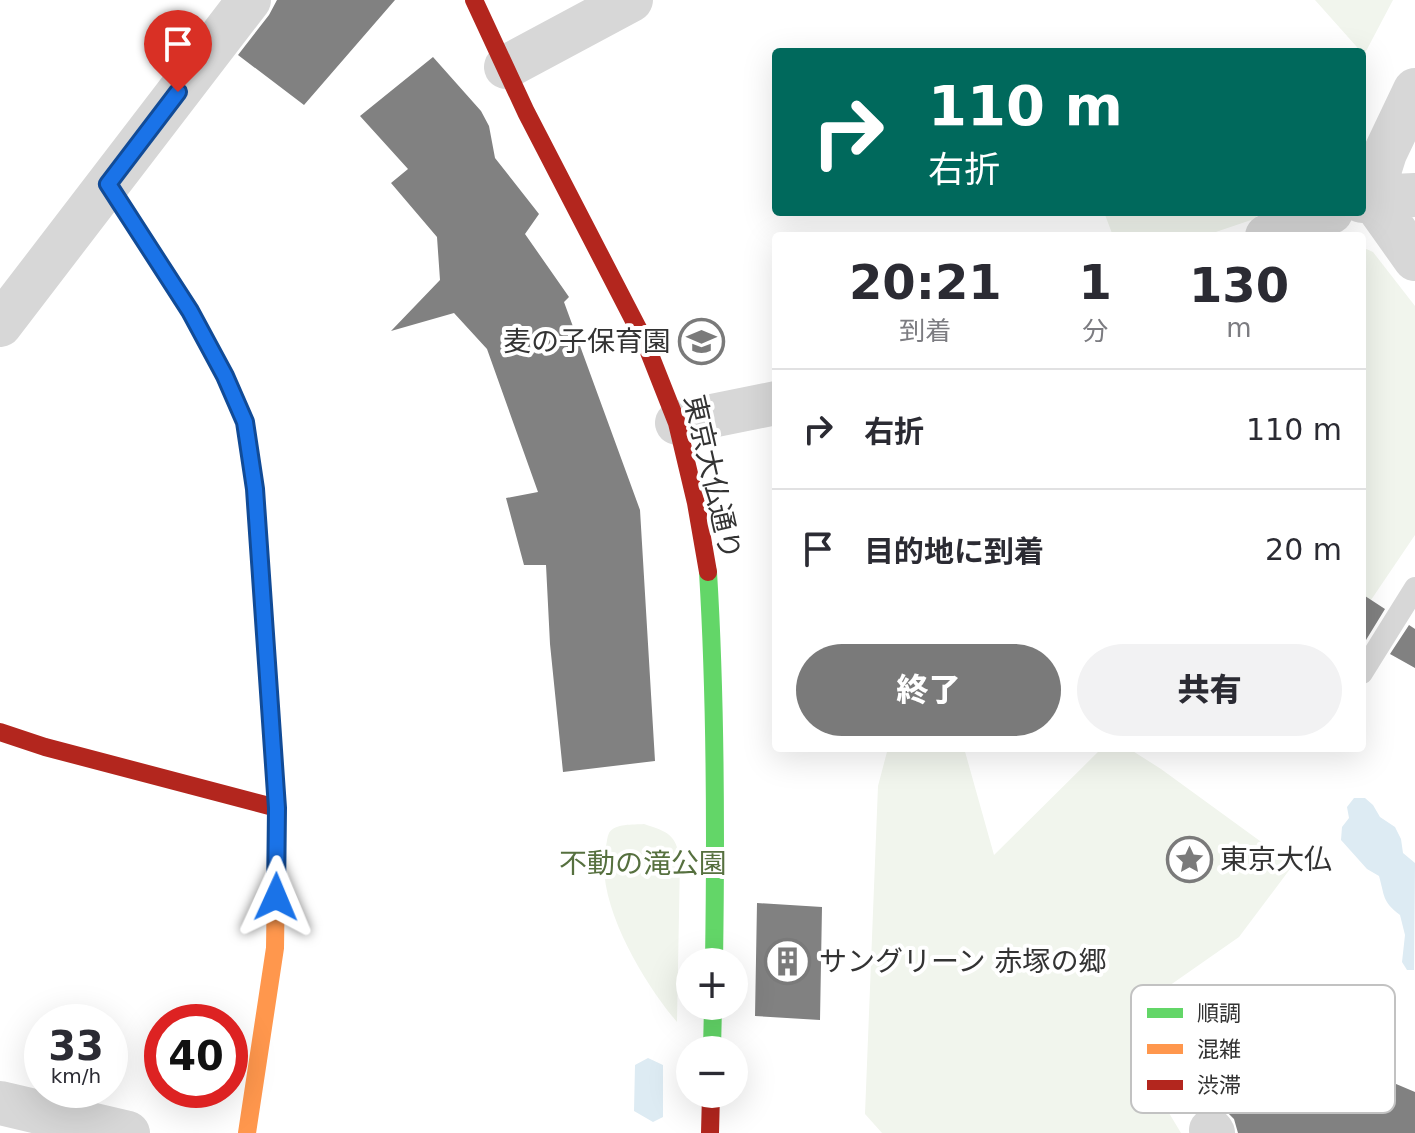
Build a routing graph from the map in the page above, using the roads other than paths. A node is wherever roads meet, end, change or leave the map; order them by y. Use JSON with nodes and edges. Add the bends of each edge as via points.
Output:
{"nodes":[{"id":1,"x":249,"y":0,"type":"edge"},
{"id":2,"x":474,"y":0,"type":"edge"},
{"id":3,"x":631,"y":0,"type":"edge"},
{"id":4,"x":506,"y":67,"type":"junction"},
{"id":5,"x":1415,"y":90,"type":"edge"},
{"id":6,"x":108,"y":184,"type":"junction"},
{"id":7,"x":1366,"y":185,"type":"edge"},
{"id":8,"x":1415,"y":195,"type":"edge"},
{"id":9,"x":1366,"y":202,"type":"edge"},
{"id":10,"x":1366,"y":213,"type":"edge"},
{"id":11,"x":1320,"y":216,"type":"edge"},
{"id":12,"x":1278,"y":232,"type":"edge"},
{"id":13,"x":1415,"y":259,"type":"edge"},
{"id":14,"x":0,"y":325,"type":"edge"},
{"id":15,"x":772,"y":404,"type":"edge"},
{"id":16,"x":677,"y":423,"type":"junction"},
{"id":17,"x":1415,"y":588,"type":"edge"},
{"id":18,"x":1366,"y":667,"type":"edge"},
{"id":19,"x":0,"y":732,"type":"edge"},
{"id":20,"x":277,"y":808,"type":"junction"},
{"id":21,"x":714,"y":948,"type":"edge"},
{"id":22,"x":0,"y":1103,"type":"edge"},
{"id":23,"x":711,"y":1108,"type":"edge"},
{"id":24,"x":128,"y":1133,"type":"edge"},
{"id":25,"x":247,"y":1133,"type":"edge"},
{"id":26,"x":710,"y":1133,"type":"edge"}],
"edges":[{"from":1,"to":6,"type":"street"},
{"from":2,"to":4,"type":"street","name":"東京大仏通り"},
{"from":3,"to":4,"type":"street"},
{"from":4,"to":16,"type":"street","name":"東京大仏通り","via":[[645,342]]},
{"from":5,"to":7,"type":"street"},
{"from":6,"to":14,"type":"street"},
{"from":6,"to":20,"type":"street","via":[[190,311],[245,422],[255,489]]},
{"from":8,"to":9,"type":"street"},
{"from":10,"to":13,"type":"street"},
{"from":11,"to":12,"type":"street"},
{"from":15,"to":16,"type":"street"},
{"from":16,"to":21,"type":"street","name":"東京大仏通り","via":[[708,571],[716,810]]},
{"from":17,"to":18,"type":"lane"},
{"from":19,"to":20,"type":"street"},
{"from":20,"to":25,"type":"street","via":[[275,948]]},
{"from":22,"to":24,"type":"street"},
{"from":23,"to":26,"type":"street"}]}
